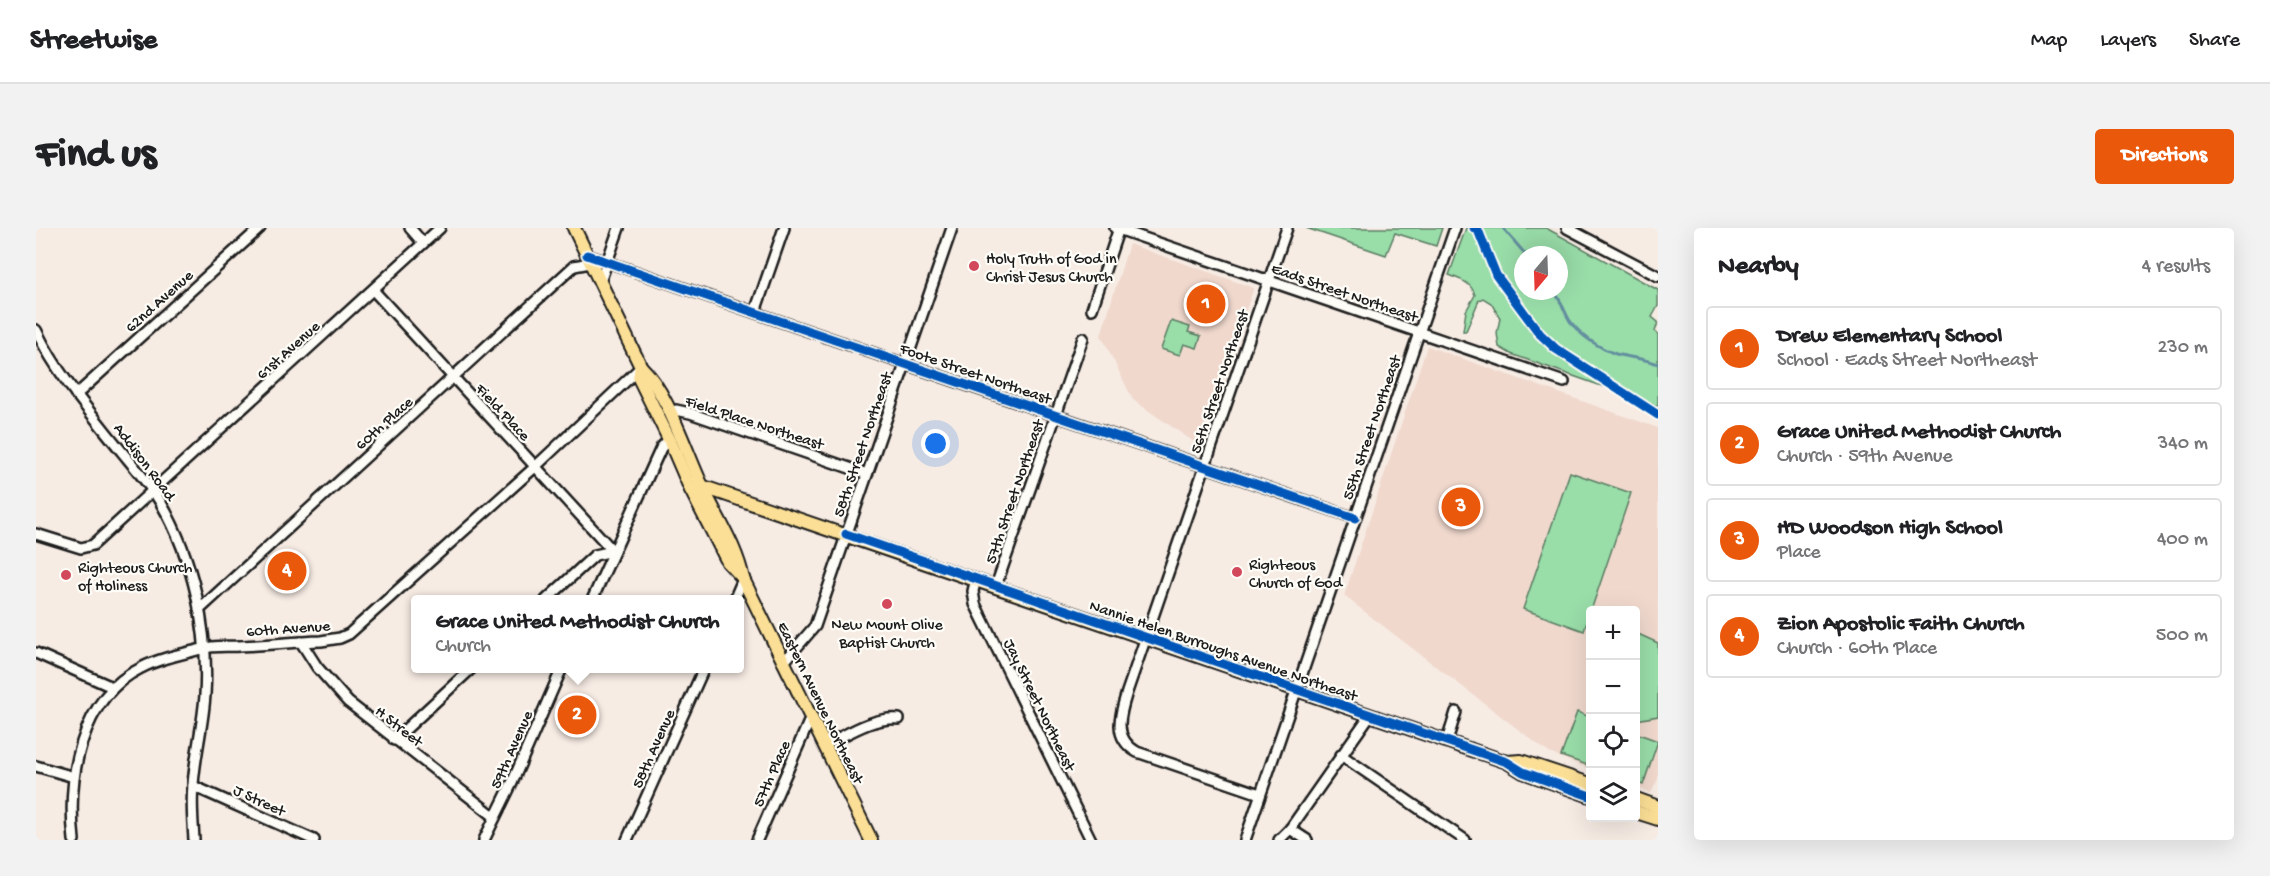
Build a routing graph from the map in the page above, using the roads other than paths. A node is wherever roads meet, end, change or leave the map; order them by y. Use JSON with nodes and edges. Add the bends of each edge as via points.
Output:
{"nodes":[{"id":1,"x":260,"y":228,"type":"edge"},
{"id":2,"x":410,"y":228,"type":"edge"},
{"id":3,"x":440,"y":228,"type":"edge"},
{"id":4,"x":574,"y":228,"type":"edge"},
{"id":5,"x":619,"y":228,"type":"edge"},
{"id":6,"x":784,"y":228,"type":"edge"},
{"id":7,"x":952,"y":228,"type":"edge"},
{"id":8,"x":1118,"y":228,"type":"edge"},
{"id":9,"x":1287,"y":228,"type":"edge"},
{"id":10,"x":1455,"y":228,"type":"edge"},
{"id":11,"x":1567,"y":228,"type":"edge"},
{"id":12,"x":423,"y":243,"type":"junction"},
{"id":13,"x":588,"y":259,"type":"junction"},
{"id":14,"x":607,"y":262,"type":"junction"},
{"id":15,"x":1658,"y":276,"type":"edge"},
{"id":16,"x":1269,"y":280,"type":"junction"},
{"id":17,"x":600,"y":282,"type":"junction"},
{"id":18,"x":374,"y":290,"type":"junction"},
{"id":19,"x":1092,"y":309,"type":"dead end"},
{"id":20,"x":755,"y":312,"type":"junction"},
{"id":21,"x":36,"y":330,"type":"edge"},
{"id":22,"x":1419,"y":333,"type":"junction"},
{"id":23,"x":1083,"y":338,"type":"dead end"},
{"id":24,"x":905,"y":364,"type":"junction"},
{"id":25,"x":641,"y":366,"type":"junction"},
{"id":26,"x":453,"y":378,"type":"junction"},
{"id":27,"x":1564,"y":382,"type":"dead end"},
{"id":28,"x":76,"y":395,"type":"junction"},
{"id":29,"x":669,"y":412,"type":"junction"},
{"id":30,"x":1055,"y":416,"type":"junction"},
{"id":31,"x":669,"y":439,"type":"junction"},
{"id":32,"x":535,"y":467,"type":"junction"},
{"id":33,"x":1205,"y":467,"type":"junction"},
{"id":34,"x":867,"y":474,"type":"junction"},
{"id":35,"x":697,"y":488,"type":"junction"},
{"id":36,"x":153,"y":491,"type":"junction"},
{"id":37,"x":1355,"y":518,"type":"junction"},
{"id":38,"x":36,"y":534,"type":"edge"},
{"id":39,"x":846,"y":534,"type":"junction"},
{"id":40,"x":613,"y":551,"type":"junction"},
{"id":41,"x":743,"y":579,"type":"junction"},
{"id":42,"x":976,"y":579,"type":"junction"},
{"id":43,"x":996,"y":586,"type":"junction"},
{"id":44,"x":552,"y":595,"type":"edge"},
{"id":45,"x":594,"y":595,"type":"edge"},
{"id":46,"x":736,"y":595,"type":"edge"},
{"id":47,"x":199,"y":610,"type":"junction"},
{"id":48,"x":1146,"y":637,"type":"junction"},
{"id":49,"x":301,"y":642,"type":"junction"},
{"id":50,"x":204,"y":648,"type":"junction"},
{"id":51,"x":36,"y":653,"type":"edge"},
{"id":52,"x":784,"y":662,"type":"junction"},
{"id":53,"x":468,"y":673,"type":"edge"},
{"id":54,"x":560,"y":673,"type":"edge"},
{"id":55,"x":702,"y":673,"type":"edge"},
{"id":56,"x":112,"y":687,"type":"junction"},
{"id":57,"x":1296,"y":688,"type":"junction"},
{"id":58,"x":1456,"y":712,"type":"dead end"},
{"id":59,"x":1370,"y":715,"type":"junction"},
{"id":60,"x":811,"y":717,"type":"junction"},
{"id":61,"x":899,"y":719,"type":"dead end"},
{"id":62,"x":394,"y":740,"type":"junction"},
{"id":63,"x":1447,"y":741,"type":"junction"},
{"id":64,"x":825,"y":746,"type":"junction"},
{"id":65,"x":1341,"y":754,"type":"junction"},
{"id":66,"x":1507,"y":762,"type":"junction"},
{"id":67,"x":36,"y":766,"type":"edge"},
{"id":68,"x":74,"y":777,"type":"junction"},
{"id":69,"x":1586,"y":783,"type":"edge"},
{"id":70,"x":193,"y":786,"type":"junction"},
{"id":71,"x":1260,"y":795,"type":"junction"},
{"id":72,"x":1586,"y":795,"type":"edge"},
{"id":73,"x":1640,"y":801,"type":"edge"},
{"id":74,"x":1658,"y":807,"type":"edge"},
{"id":75,"x":1640,"y":814,"type":"edge"},
{"id":76,"x":495,"y":817,"type":"junction"},
{"id":77,"x":1658,"y":819,"type":"edge"},
{"id":78,"x":1290,"y":829,"type":"junction"},
{"id":79,"x":74,"y":840,"type":"edge"},
{"id":80,"x":194,"y":840,"type":"edge"},
{"id":81,"x":314,"y":840,"type":"edge"},
{"id":82,"x":484,"y":840,"type":"edge"},
{"id":83,"x":627,"y":840,"type":"edge"},
{"id":84,"x":757,"y":840,"type":"edge"},
{"id":85,"x":871,"y":840,"type":"edge"},
{"id":86,"x":1090,"y":840,"type":"edge"},
{"id":87,"x":1245,"y":840,"type":"edge"},
{"id":88,"x":1279,"y":840,"type":"edge"},
{"id":89,"x":1307,"y":840,"type":"edge"},
{"id":90,"x":1465,"y":840,"type":"edge"}],
"edges":[{"from":1,"to":28,"type":"street","name":"62nd Avenue"},
{"from":2,"to":12,"type":"street"},
{"from":3,"to":12,"type":"street","name":"61st Avenue"},
{"from":4,"to":13,"type":"main road","name":"Eastern Avenue Northeast"},
{"from":5,"to":14,"type":"street"},
{"from":6,"to":20,"type":"street"},
{"from":7,"to":24,"type":"street","name":"58th Street Northeast"},
{"from":8,"to":16,"type":"street","name":"Eads Street Northeast"},
{"from":8,"to":19,"type":"street"},
{"from":9,"to":16,"type":"street","name":"56th Street Northeast"},
{"from":10,"to":22,"type":"street","name":"55th Street Northeast"},
{"from":11,"to":15,"type":"street"},
{"from":12,"to":18,"type":"street","name":"61st Avenue"},
{"from":13,"to":14,"type":"street","name":"Foote Street Northeast"},
{"from":13,"to":17,"type":"main road","name":"Eastern Avenue Northeast"},
{"from":13,"to":26,"type":"street","name":"60th Place","via":[[574,266]]},
{"from":14,"to":17,"type":"street"},
{"from":14,"to":20,"type":"street","name":"Foote Street Northeast"},
{"from":16,"to":22,"type":"street","name":"Eads Street Northeast"},
{"from":16,"to":33,"type":"street","name":"56th Street Northeast"},
{"from":17,"to":25,"type":"main road","name":"Eastern Avenue Northeast"},
{"from":18,"to":26,"type":"street","name":"Field Place"},
{"from":18,"to":36,"type":"street","name":"61st Avenue"},
{"from":20,"to":24,"type":"street","name":"Foote Street Northeast"},
{"from":21,"to":28,"type":"street","name":"Addison Road"},
{"from":22,"to":27,"type":"street","name":"Eads Street Northeast"},
{"from":22,"to":37,"type":"street","name":"55th Street Northeast"},
{"from":23,"to":30,"type":"street","name":"57th Street Northeast"},
{"from":24,"to":30,"type":"street","name":"Foote Street Northeast"},
{"from":24,"to":34,"type":"street","name":"58th Street Northeast"},
{"from":25,"to":29,"type":"main road","name":"Eastern Avenue Northeast","via":[[651,376]]},
{"from":25,"to":31,"type":"main road","name":"Eastern Avenue Northeast","via":[[639,378]]},
{"from":25,"to":32,"type":"street","name":"60th Avenue"},
{"from":26,"to":32,"type":"street","name":"Field Place"},
{"from":26,"to":47,"type":"street","name":"60th Place"},
{"from":28,"to":36,"type":"street","name":"Addison Road"},
{"from":29,"to":34,"type":"street","name":"Field Place Northeast","via":[[690,413]]},
{"from":29,"to":35,"type":"main road","name":"Eastern Avenue Northeast"},
{"from":30,"to":33,"type":"street","name":"Foote Street Northeast"},
{"from":30,"to":43,"type":"street","name":"57th Street Northeast"},
{"from":31,"to":35,"type":"main road","name":"Eastern Avenue Northeast"},
{"from":31,"to":40,"type":"street","via":[[661,448]]},
{"from":32,"to":40,"type":"street","name":"Field Place"},
{"from":32,"to":49,"type":"street","name":"60th Avenue","via":[[349,634]]},
{"from":33,"to":37,"type":"street","name":"Foote Street Northeast"},
{"from":33,"to":48,"type":"street","name":"56th Street Northeast"},
{"from":34,"to":39,"type":"street","name":"58th Street Northeast"},
{"from":35,"to":39,"type":"main road","name":"Nannie Helen Burroughs Avenue Northeast"},
{"from":35,"to":41,"type":"main road","name":"Eastern Avenue Northeast","via":[[739,558]]},
{"from":36,"to":38,"type":"street","name":"61st Avenue","via":[[93,545],[81,549]]},
{"from":36,"to":47,"type":"street","name":"Addison Road","via":[[183,550]]},
{"from":37,"to":57,"type":"street","name":"55th Street Northeast"},
{"from":39,"to":42,"type":"main road","name":"Nannie Helen Burroughs Avenue Northeast"},
{"from":39,"to":52,"type":"street","name":"58th Street Northeast","via":[[814,626]]},
{"from":40,"to":44,"type":"street","via":[[596,555]]},
{"from":40,"to":45,"type":"street"},
{"from":41,"to":46,"type":"street"},
{"from":41,"to":52,"type":"main road","name":"Eastern Avenue Northeast"},
{"from":42,"to":43,"type":"main road","name":"Nannie Helen Burroughs Avenue Northeast"},
{"from":42,"to":86,"type":"street","name":"Jay Street Northeast","via":[[975,604]]},
{"from":43,"to":48,"type":"main road","name":"Nannie Helen Burroughs Avenue Northeast"},
{"from":47,"to":50,"type":"street","name":"Addison Road"},
{"from":48,"to":57,"type":"main road","name":"Nannie Helen Burroughs Avenue Northeast"},
{"from":48,"to":71,"type":"street","name":"56th Street Northeast","via":[[1120,714],[1125,742],[1133,750]]},
{"from":49,"to":50,"type":"street","name":"60th Avenue"},
{"from":49,"to":62,"type":"street","name":"H Street","via":[[348,702]]},
{"from":50,"to":56,"type":"street","name":"60th Avenue","via":[[147,666]]},
{"from":50,"to":70,"type":"street","name":"Addison Road","via":[[205,693]]},
{"from":51,"to":56,"type":"street"},
{"from":52,"to":60,"type":"main road","name":"Eastern Avenue Northeast"},
{"from":53,"to":62,"type":"street"},
{"from":54,"to":76,"type":"street","name":"59th Avenue"},
{"from":55,"to":83,"type":"street","name":"58th Avenue"},
{"from":56,"to":68,"type":"street","name":"60th Avenue","via":[[84,735]]},
{"from":57,"to":59,"type":"main road","name":"Nannie Helen Burroughs Avenue Northeast"},
{"from":57,"to":71,"type":"street","name":"55th Street Northeast"},
{"from":58,"to":63,"type":"street"},
{"from":59,"to":63,"type":"main road","name":"Nannie Helen Burroughs Avenue Northeast"},
{"from":59,"to":65,"type":"street"},
{"from":60,"to":64,"type":"main road","name":"Eastern Avenue Northeast"},
{"from":60,"to":84,"type":"street","name":"57th Place"},
{"from":61,"to":64,"type":"street","via":[[873,722]]},
{"from":62,"to":76,"type":"street","name":"H Street"},
{"from":63,"to":66,"type":"main road","name":"Nannie Helen Burroughs Avenue Northeast"},
{"from":64,"to":85,"type":"main road","name":"Eastern Avenue Northeast"},
{"from":65,"to":78,"type":"street"},
{"from":65,"to":90,"type":"street"},
{"from":66,"to":69,"type":"main road","name":"Nannie Helen Burroughs Avenue Northeast","via":[[1521,761]]},
{"from":66,"to":72,"type":"main road","name":"Nannie Helen Burroughs Avenue Northeast","via":[[1523,772]]},
{"from":67,"to":68,"type":"street"},
{"from":68,"to":79,"type":"street","name":"60th Avenue"},
{"from":70,"to":80,"type":"street","name":"Addison Road"},
{"from":70,"to":81,"type":"street","name":"J Street"},
{"from":71,"to":87,"type":"street","name":"55th Street Northeast"},
{"from":73,"to":74,"type":"main road"},
{"from":75,"to":77,"type":"main road"},
{"from":76,"to":82,"type":"street","name":"59th Avenue"},
{"from":78,"to":88,"type":"street"},
{"from":78,"to":89,"type":"street"}]}
